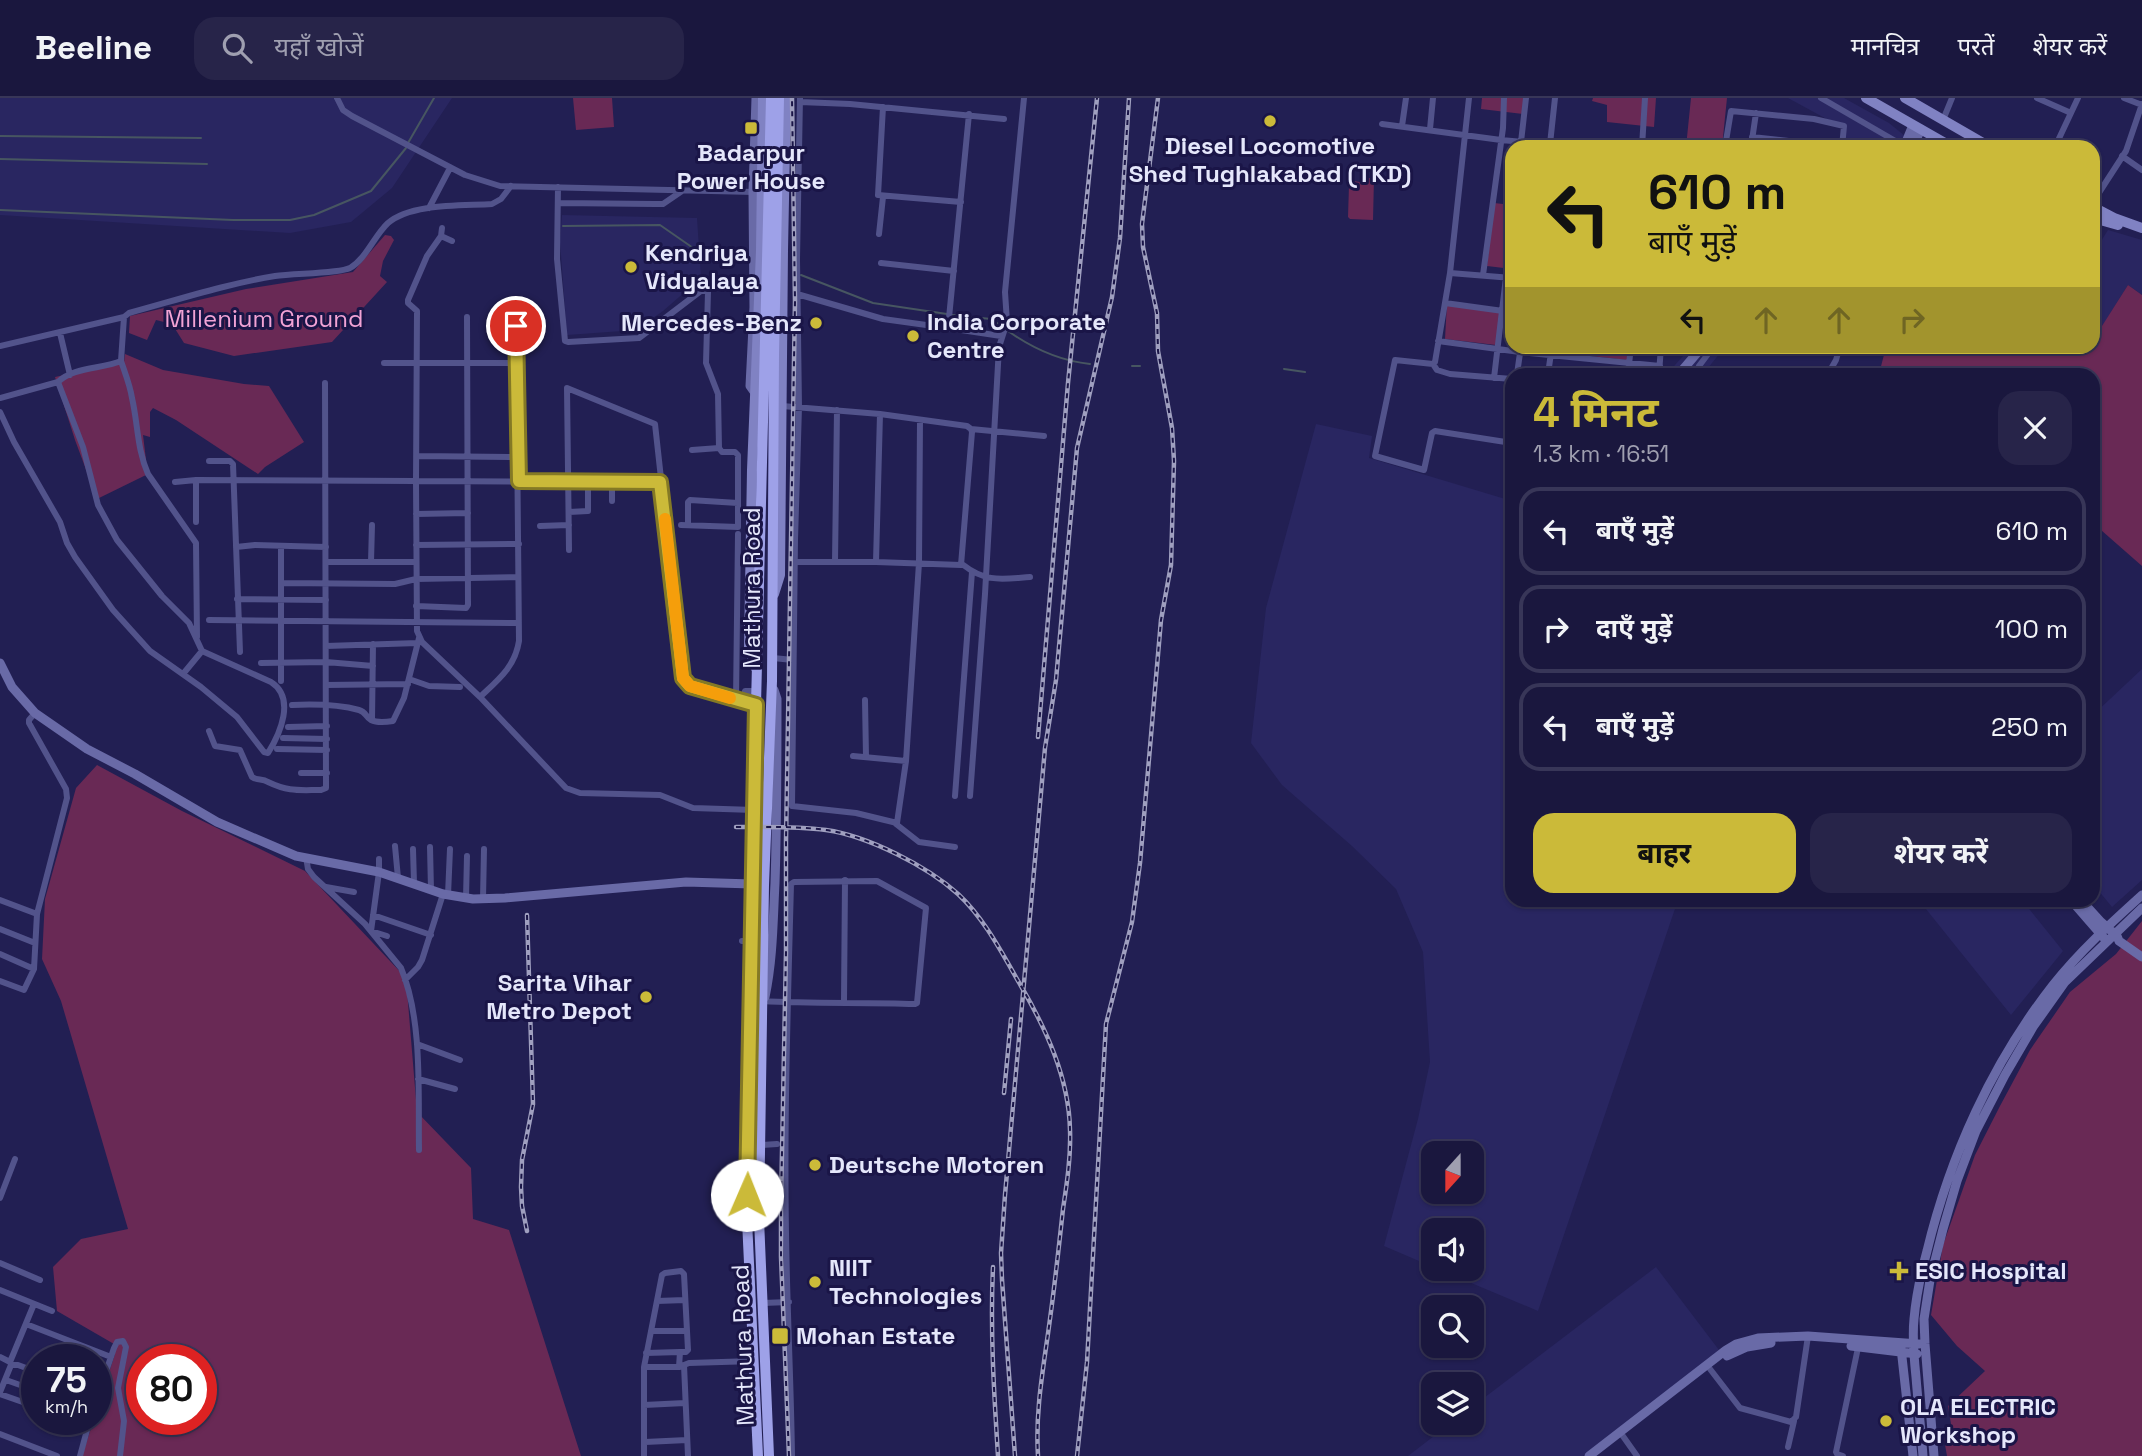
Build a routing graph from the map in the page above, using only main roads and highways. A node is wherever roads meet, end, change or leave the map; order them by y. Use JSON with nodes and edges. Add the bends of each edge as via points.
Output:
{"nodes":[{"id":1,"x":763,"y":98,"type":"edge"},
{"id":2,"x":771,"y":98,"type":"edge"},
{"id":3,"x":779,"y":98,"type":"edge"},
{"id":4,"x":786,"y":98,"type":"edge"},
{"id":5,"x":1866,"y":98,"type":"edge"},
{"id":6,"x":1905,"y":98,"type":"edge"},
{"id":7,"x":1940,"y":140,"type":"edge"},
{"id":8,"x":1978,"y":140,"type":"edge"},
{"id":9,"x":759,"y":142,"type":"junction"},
{"id":10,"x":785,"y":146,"type":"junction"},
{"id":11,"x":2100,"y":217,"type":"edge"},
{"id":12,"x":762,"y":220,"type":"junction"},
{"id":13,"x":783,"y":222,"type":"junction"},
{"id":14,"x":2142,"y":230,"type":"edge"},
{"id":15,"x":774,"y":594,"type":"junction"},
{"id":16,"x":757,"y":671,"type":"junction"},
{"id":17,"x":758,"y":1456,"type":"edge"},
{"id":18,"x":769,"y":1456,"type":"edge"}],
"edges":[{"from":1,"to":9,"type":"main road","name":"Mathura Road"},
{"from":2,"to":16,"type":"highway","name":"Mathura Road"},
{"from":3,"to":15,"type":"highway","name":"Mathura Road"},
{"from":4,"to":10,"type":"main road","name":"Mathura Road"},
{"from":5,"to":7,"type":"main road"},
{"from":6,"to":8,"type":"main road"},
{"from":9,"to":10,"type":"main road"},
{"from":9,"to":12,"type":"main road","name":"Mathura Road"},
{"from":10,"to":13,"type":"main road","name":"Mathura Road"},
{"from":11,"to":14,"type":"main road"},
{"from":12,"to":13,"type":"main road"},
{"from":12,"to":16,"type":"main road","name":"Mathura Road","via":[[749,648]]},
{"from":13,"to":15,"type":"main road","name":"Mathura Road","via":[[780,575]]},
{"from":15,"to":18,"type":"highway","name":"Mathura Road","via":[[759,1219]]},
{"from":16,"to":17,"type":"highway","name":"Mathura Road","via":[[747,1220]]}]}
